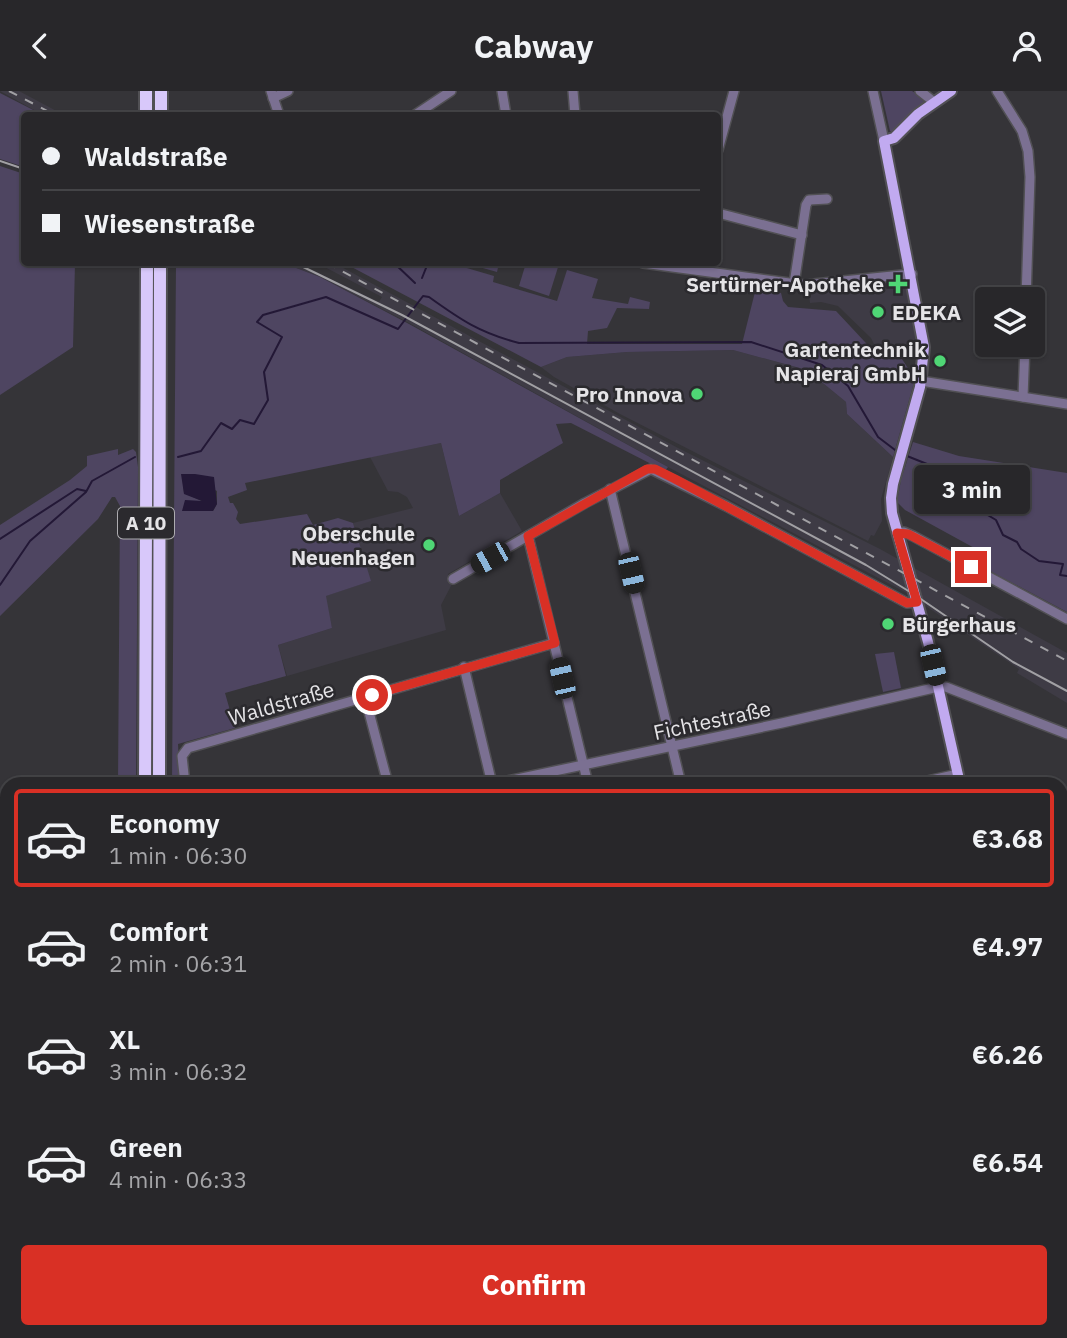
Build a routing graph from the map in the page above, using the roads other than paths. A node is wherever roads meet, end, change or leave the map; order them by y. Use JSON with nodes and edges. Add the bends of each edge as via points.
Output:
{"nodes":[{"id":1,"x":146,"y":91,"type":"edge"},
{"id":2,"x":161,"y":91,"type":"edge"},
{"id":3,"x":288,"y":91,"type":"edge"},
{"id":4,"x":450,"y":91,"type":"edge"},
{"id":5,"x":502,"y":91,"type":"edge"},
{"id":6,"x":573,"y":91,"type":"edge"},
{"id":7,"x":734,"y":91,"type":"edge"},
{"id":8,"x":873,"y":91,"type":"edge"},
{"id":9,"x":920,"y":91,"type":"edge"},
{"id":10,"x":951,"y":91,"type":"edge"},
{"id":11,"x":997,"y":91,"type":"edge"},
{"id":12,"x":272,"y":95,"type":"edge"},
{"id":13,"x":934,"y":102,"type":"junction"},
{"id":14,"x":146,"y":112,"type":"edge"},
{"id":15,"x":161,"y":112,"type":"edge"},
{"id":16,"x":278,"y":112,"type":"edge"},
{"id":17,"x":419,"y":112,"type":"edge"},
{"id":18,"x":506,"y":112,"type":"edge"},
{"id":19,"x":575,"y":112,"type":"edge"},
{"id":20,"x":721,"y":138,"type":"edge"},
{"id":21,"x":884,"y":141,"type":"junction"},
{"id":22,"x":827,"y":199,"type":"dead end"},
{"id":23,"x":721,"y":214,"type":"edge"},
{"id":24,"x":802,"y":235,"type":"junction"},
{"id":25,"x":147,"y":266,"type":"edge"},
{"id":26,"x":160,"y":266,"type":"edge"},
{"id":27,"x":685,"y":266,"type":"edge"},
{"id":28,"x":912,"y":274,"type":"junction"},
{"id":29,"x":794,"y":284,"type":"junction"},
{"id":30,"x":1026,"y":287,"type":"edge"},
{"id":31,"x":1025,"y":357,"type":"edge"},
{"id":32,"x":921,"y":381,"type":"junction"},
{"id":33,"x":1023,"y":397,"type":"junction"},
{"id":34,"x":1067,"y":404,"type":"edge"},
{"id":35,"x":610,"y":489,"type":"junction"},
{"id":36,"x":897,"y":533,"type":"junction"},
{"id":37,"x":528,"y":536,"type":"junction"},
{"id":38,"x":453,"y":579,"type":"dead end"},
{"id":39,"x":917,"y":602,"type":"junction"},
{"id":40,"x":1067,"y":619,"type":"edge"},
{"id":41,"x":555,"y":643,"type":"junction"},
{"id":42,"x":464,"y":667,"type":"junction"},
{"id":43,"x":938,"y":687,"type":"junction"},
{"id":44,"x":365,"y":697,"type":"junction"},
{"id":45,"x":1067,"y":734,"type":"edge"},
{"id":46,"x":672,"y":747,"type":"junction"},
{"id":47,"x":583,"y":764,"type":"junction"},
{"id":48,"x":145,"y":777,"type":"edge"},
{"id":49,"x":159,"y":777,"type":"edge"},
{"id":50,"x":184,"y":777,"type":"edge"},
{"id":51,"x":386,"y":777,"type":"edge"},
{"id":52,"x":490,"y":777,"type":"edge"},
{"id":53,"x":524,"y":777,"type":"edge"},
{"id":54,"x":586,"y":777,"type":"edge"},
{"id":55,"x":679,"y":777,"type":"edge"},
{"id":56,"x":959,"y":777,"type":"edge"}],
"edges":[{"from":1,"to":14,"type":"highway"},
{"from":2,"to":15,"type":"highway"},
{"from":3,"to":12,"type":"street"},
{"from":4,"to":17,"type":"street"},
{"from":5,"to":18,"type":"street"},
{"from":6,"to":19,"type":"street"},
{"from":7,"to":20,"type":"street"},
{"from":8,"to":21,"type":"street"},
{"from":9,"to":13,"type":"street"},
{"from":10,"to":13,"type":"main road"},
{"from":11,"to":30,"type":"street","via":[[1022,131],[1028,151]]},
{"from":12,"to":16,"type":"street"},
{"from":13,"to":21,"type":"main road","via":[[894,138]]},
{"from":21,"to":28,"type":"main road"},
{"from":22,"to":24,"type":"street","via":[[809,200]]},
{"from":23,"to":24,"type":"street"},
{"from":24,"to":29,"type":"street"},
{"from":25,"to":48,"type":"highway","number":"A 10"},
{"from":26,"to":49,"type":"highway","number":"A 10"},
{"from":27,"to":29,"type":"street"},
{"from":28,"to":29,"type":"street"},
{"from":28,"to":32,"type":"main road","via":[[924,339]]},
{"from":31,"to":33,"type":"street"},
{"from":32,"to":33,"type":"street"},
{"from":32,"to":36,"type":"main road","via":[[891,498]]},
{"from":33,"to":34,"type":"street"},
{"from":35,"to":37,"type":"street"},
{"from":35,"to":39,"type":"street","via":[[655,469],[907,603]]},
{"from":35,"to":46,"type":"street"},
{"from":36,"to":39,"type":"main road"},
{"from":36,"to":40,"type":"street","via":[[913,536]]},
{"from":37,"to":38,"type":"street"},
{"from":37,"to":41,"type":"street"},
{"from":39,"to":43,"type":"main road"},
{"from":41,"to":42,"type":"street","name":"Waldstraße"},
{"from":41,"to":47,"type":"street"},
{"from":42,"to":44,"type":"street","name":"Waldstraße"},
{"from":42,"to":52,"type":"street"},
{"from":43,"to":45,"type":"street"},
{"from":43,"to":46,"type":"street","name":"Fichtestraße"},
{"from":43,"to":56,"type":"main road"},
{"from":44,"to":50,"type":"street","name":"Waldstraße","via":[[195,745],[182,756]]},
{"from":44,"to":51,"type":"street"},
{"from":46,"to":47,"type":"street","name":"Fichtestraße"},
{"from":46,"to":55,"type":"street"},
{"from":47,"to":53,"type":"street","name":"Fichtestraße"},
{"from":47,"to":54,"type":"street"}]}
